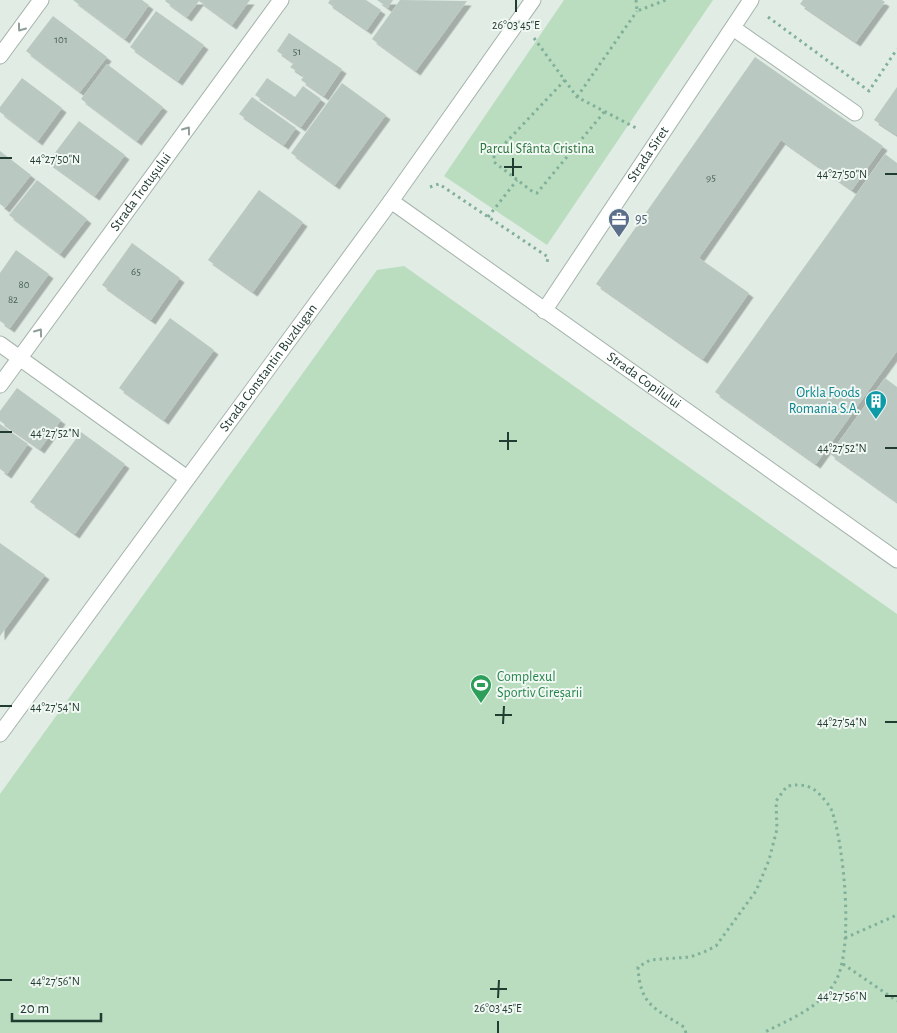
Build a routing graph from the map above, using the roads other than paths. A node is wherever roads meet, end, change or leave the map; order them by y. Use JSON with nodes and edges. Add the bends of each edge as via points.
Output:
{"nodes":[{"id":1,"x":41,"y":0,"type":"edge"},
{"id":2,"x":281,"y":0,"type":"edge"},
{"id":3,"x":533,"y":0,"type":"edge"},
{"id":4,"x":750,"y":2,"type":"edge"},
{"id":5,"x":733,"y":28,"type":"junction"},
{"id":6,"x":0,"y":56,"type":"edge"},
{"id":7,"x":855,"y":114,"type":"dead end"},
{"id":8,"x":391,"y":200,"type":"junction"},
{"id":9,"x":544,"y":311,"type":"junction"},
{"id":10,"x":0,"y":344,"type":"edge"},
{"id":11,"x":20,"y":359,"type":"junction"},
{"id":12,"x":0,"y":385,"type":"edge"},
{"id":13,"x":187,"y":478,"type":"junction"},
{"id":14,"x":897,"y":560,"type":"edge"},
{"id":15,"x":0,"y":734,"type":"edge"}],
"edges":[{"from":1,"to":6,"type":"street","one_way":true},
{"from":11,"to":2,"type":"street","name":"Strada Trotușului","one_way":true},
{"from":3,"to":8,"type":"street","name":"Strada Constantin Buzdugan"},
{"from":4,"to":5,"type":"street","name":"Strada Siret"},
{"from":5,"to":7,"type":"street"},
{"from":5,"to":9,"type":"street","name":"Strada Siret"},
{"from":8,"to":9,"type":"street","name":"Strada Copilului"},
{"from":8,"to":13,"type":"street","name":"Strada Constantin Buzdugan"},
{"from":9,"to":14,"type":"street","name":"Strada Copilului"},
{"from":10,"to":11,"type":"street"},
{"from":11,"to":12,"type":"street","name":"Strada Trotușului"},
{"from":11,"to":13,"type":"street"},
{"from":13,"to":15,"type":"street","name":"Strada Constantin Buzdugan"}]}
